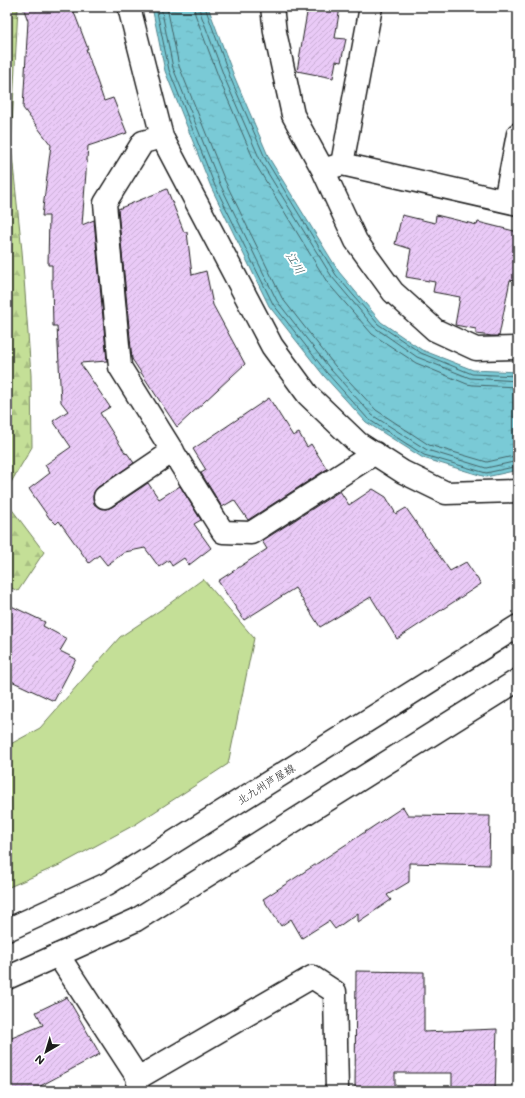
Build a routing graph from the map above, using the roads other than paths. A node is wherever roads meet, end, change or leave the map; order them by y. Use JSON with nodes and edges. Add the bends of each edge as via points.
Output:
{"nodes":[{"id":1,"x":129,"y":7,"type":"edge"},
{"id":2,"x":272,"y":7,"type":"edge"},
{"id":3,"x":371,"y":7,"type":"edge"},
{"id":4,"x":518,"y":134,"type":"edge"},
{"id":5,"x":162,"y":137,"type":"junction"},
{"id":6,"x":333,"y":167,"type":"junction"},
{"id":7,"x":512,"y":202,"type":"edge"},
{"id":8,"x":518,"y":348,"type":"edge"},
{"id":9,"x":172,"y":451,"type":"junction"},
{"id":10,"x":375,"y":453,"type":"junction"},
{"id":11,"x":518,"y":491,"type":"edge"},
{"id":12,"x":105,"y":497,"type":"dead end"},
{"id":13,"x":518,"y":626,"type":"edge"},
{"id":14,"x":518,"y":680,"type":"edge"},
{"id":15,"x":7,"y":930,"type":"edge"},
{"id":16,"x":58,"y":955,"type":"junction"},
{"id":17,"x":7,"y":978,"type":"edge"},
{"id":18,"x":138,"y":1084,"type":"edge"},
{"id":19,"x":337,"y":1091,"type":"edge"}],
"edges":[{"from":1,"to":5,"type":"street"},
{"from":2,"to":6,"type":"street","via":[[293,115]]},
{"from":3,"to":6,"type":"street"},
{"from":4,"to":7,"type":"street"},
{"from":5,"to":9,"type":"street","via":[[143,142],[105,203],[120,367]]},
{"from":5,"to":10,"type":"street","via":[[272,346],[308,394],[358,443]]},
{"from":6,"to":7,"type":"street"},
{"from":6,"to":8,"type":"street","via":[[356,241],[393,292],[435,330],[476,349]]},
{"from":9,"to":10,"type":"street","via":[[223,532],[251,533]]},
{"from":9,"to":12,"type":"street"},
{"from":10,"to":11,"type":"street","via":[[403,472],[446,493]]},
{"from":13,"to":15,"type":"street","name":"北九州芦屋線","via":[[107,884]]},
{"from":14,"to":16,"type":"street","via":[[136,920]]},
{"from":16,"to":17,"type":"street"},
{"from":16,"to":18,"type":"street"},
{"from":18,"to":19,"type":"street","via":[[312,976],[335,992]]}]}
